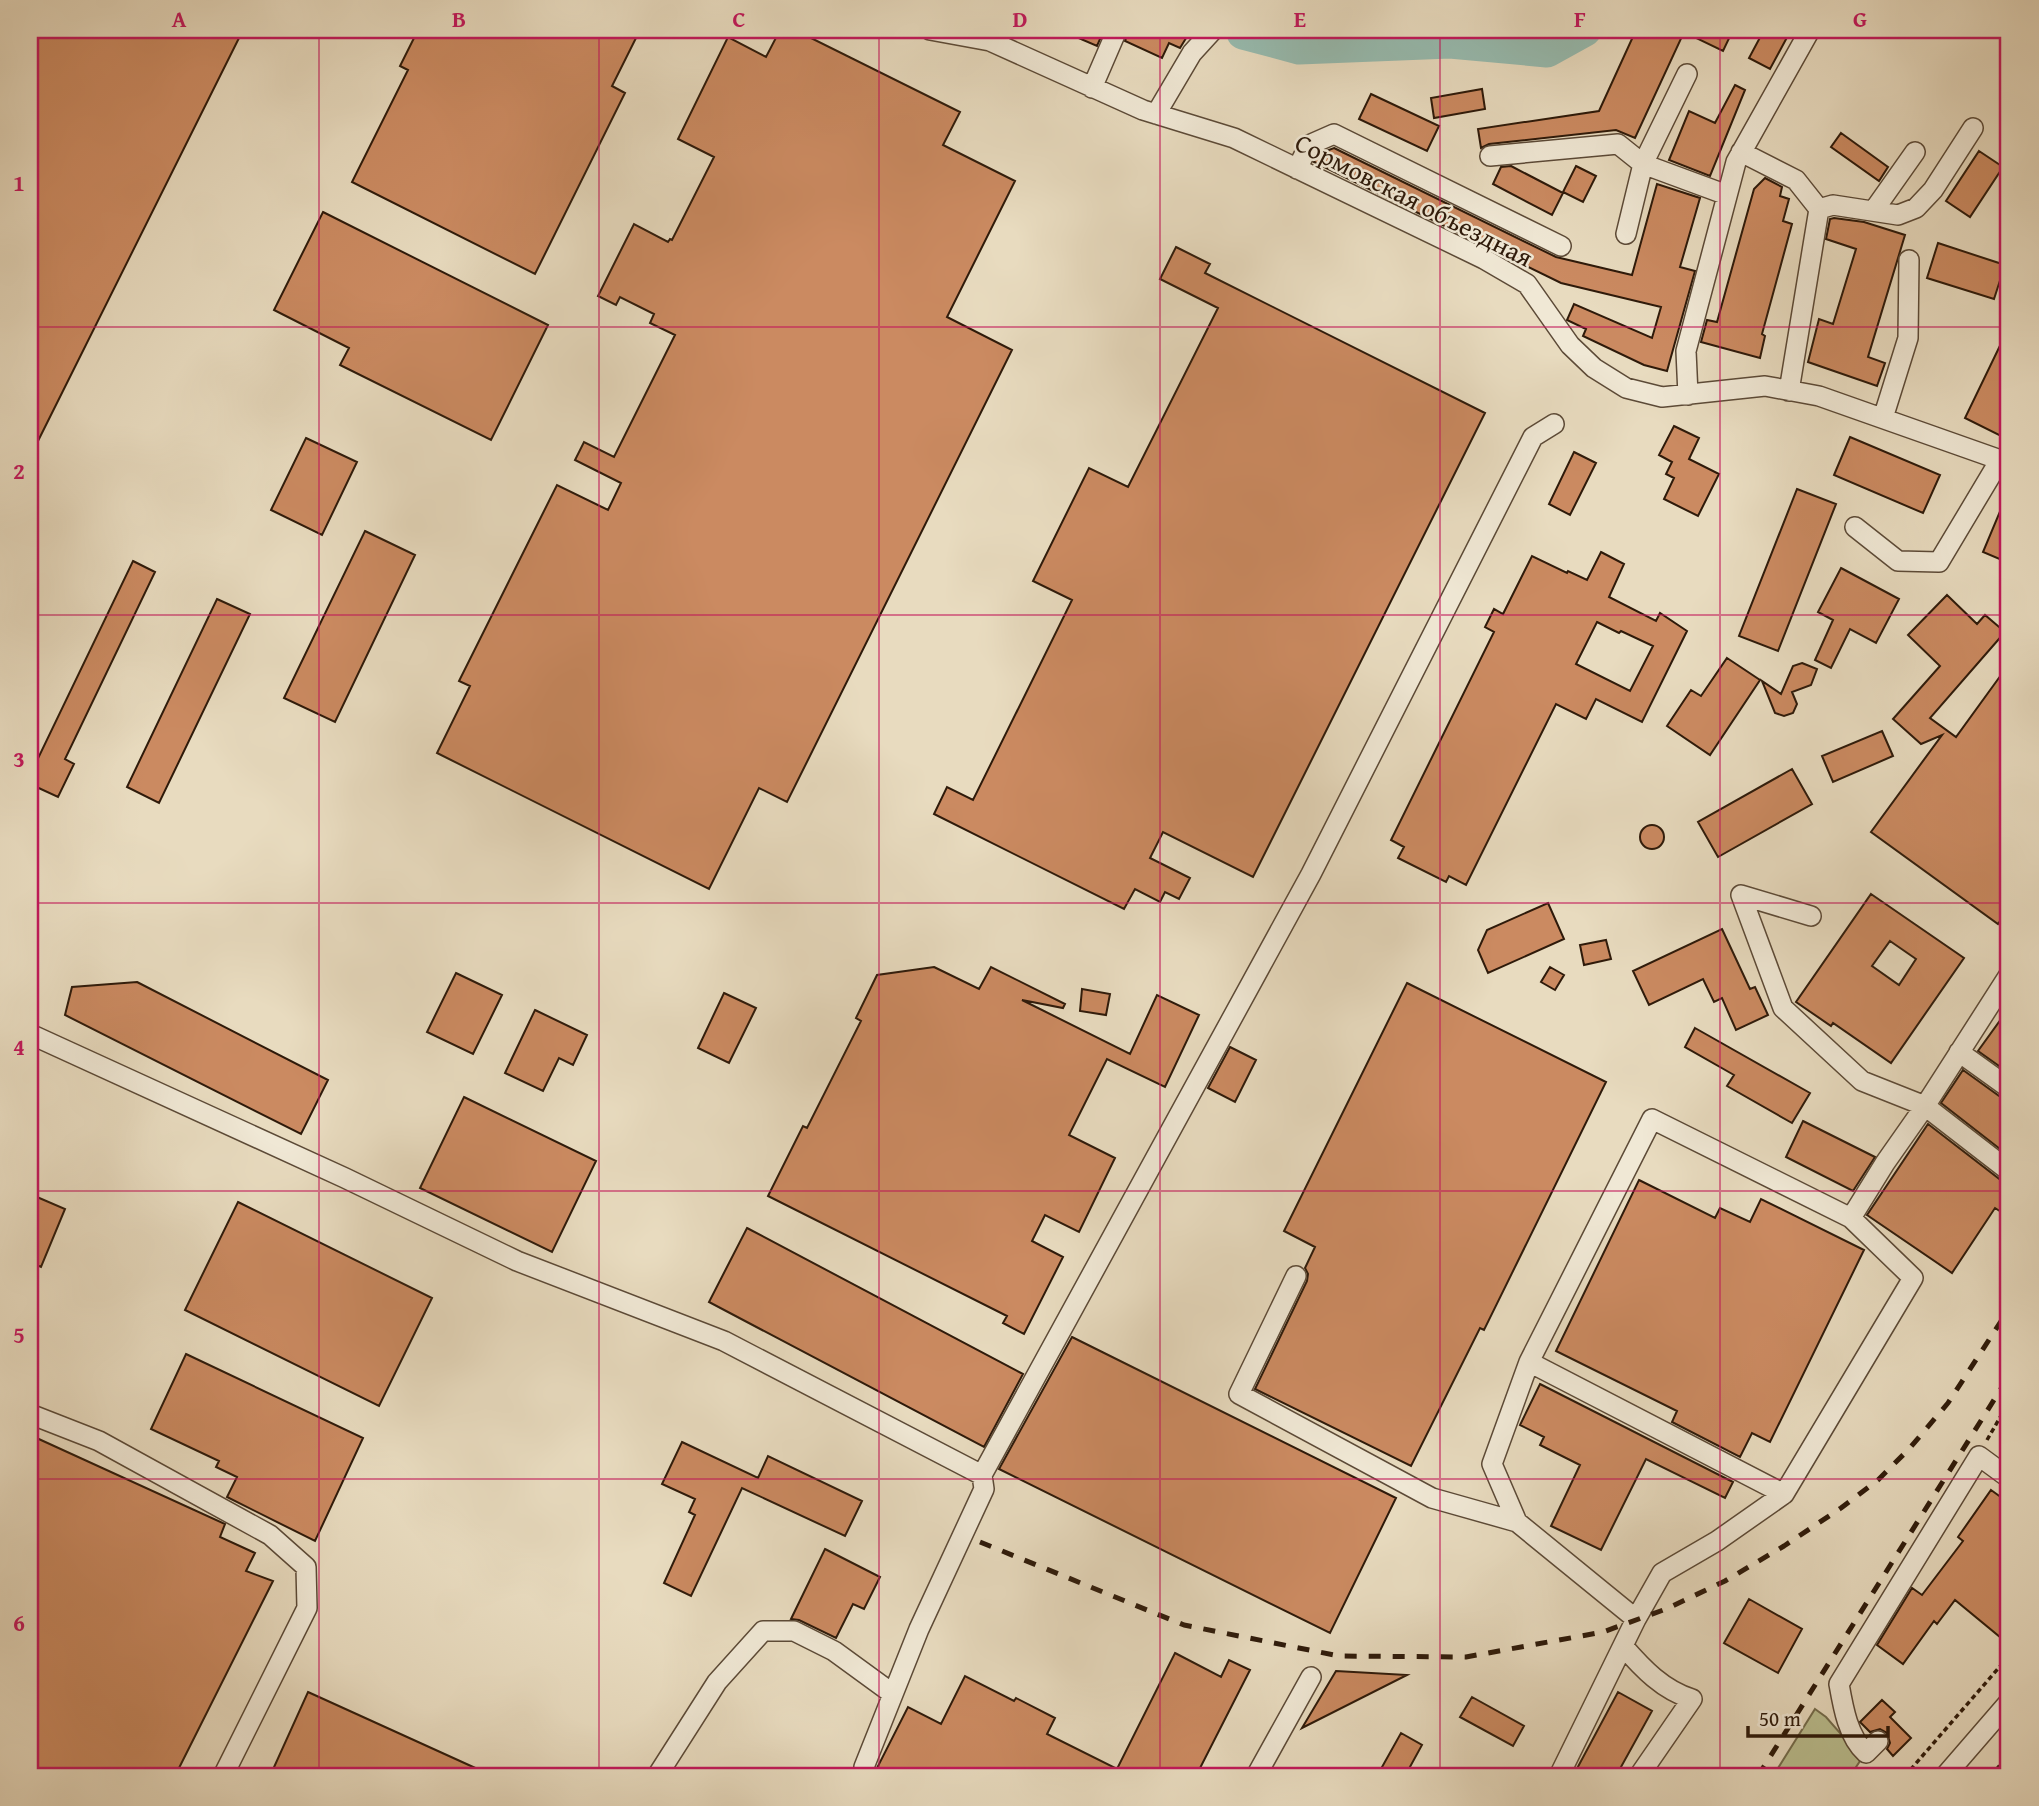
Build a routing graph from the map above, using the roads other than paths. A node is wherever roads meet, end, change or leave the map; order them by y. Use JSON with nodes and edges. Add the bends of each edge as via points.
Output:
{"nodes":[{"id":1,"x":930,"y":30,"type":"edge"},
{"id":2,"x":1117,"y":30,"type":"edge"},
{"id":3,"x":1213,"y":30,"type":"edge"},
{"id":4,"x":1810,"y":30,"type":"edge"},
{"id":5,"x":994,"y":35,"type":"edge"},
{"id":6,"x":1687,"y":74,"type":"dead end"},
{"id":7,"x":1092,"y":88,"type":"junction"},
{"id":8,"x":1156,"y":114,"type":"junction"},
{"id":9,"x":1973,"y":128,"type":"dead end"},
{"id":10,"x":1741,"y":152,"type":"junction"},
{"id":11,"x":1915,"y":152,"type":"dead end"},
{"id":12,"x":1490,"y":156,"type":"dead end"},
{"id":13,"x":1643,"y":164,"type":"junction"},
{"id":14,"x":1297,"y":169,"type":"junction"},
{"id":15,"x":1727,"y":195,"type":"junction"},
{"id":16,"x":1819,"y":209,"type":"junction"},
{"id":17,"x":1874,"y":210,"type":"junction"},
{"id":18,"x":1626,"y":234,"type":"dead end"},
{"id":19,"x":1561,"y":246,"type":"dead end"},
{"id":20,"x":1909,"y":260,"type":"dead end"},
{"id":21,"x":1789,"y":391,"type":"junction"},
{"id":22,"x":1688,"y":395,"type":"junction"},
{"id":23,"x":1883,"y":418,"type":"junction"},
{"id":24,"x":1554,"y":424,"type":"dead end"},
{"id":25,"x":2005,"y":461,"type":"edge"},
{"id":26,"x":1854,"y":527,"type":"dead end"},
{"id":27,"x":1811,"y":916,"type":"dead end"},
{"id":28,"x":2009,"y":975,"type":"edge"},
{"id":29,"x":2003,"y":1000,"type":"edge"},
{"id":30,"x":30,"y":1034,"type":"edge"},
{"id":31,"x":1959,"y":1052,"type":"junction"},
{"id":32,"x":2009,"y":1088,"type":"edge"},
{"id":33,"x":1925,"y":1106,"type":"junction"},
{"id":34,"x":2009,"y":1171,"type":"edge"},
{"id":35,"x":1851,"y":1218,"type":"junction"},
{"id":36,"x":1296,"y":1276,"type":"dead end"},
{"id":37,"x":1528,"y":1362,"type":"junction"},
{"id":38,"x":30,"y":1414,"type":"edge"},
{"id":39,"x":982,"y":1475,"type":"junction"},
{"id":40,"x":2009,"y":1478,"type":"edge"},
{"id":41,"x":1784,"y":1494,"type":"junction"},
{"id":42,"x":1517,"y":1522,"type":"junction"},
{"id":43,"x":1636,"y":1619,"type":"junction"},
{"id":44,"x":1623,"y":1646,"type":"junction"},
{"id":45,"x":1311,"y":1676,"type":"dead end"},
{"id":46,"x":893,"y":1694,"type":"junction"},
{"id":47,"x":2009,"y":1702,"type":"edge"},
{"id":48,"x":1878,"y":1741,"type":"dead end"},
{"id":49,"x":223,"y":1776,"type":"edge"},
{"id":50,"x":657,"y":1776,"type":"edge"},
{"id":51,"x":867,"y":1776,"type":"edge"},
{"id":52,"x":1256,"y":1776,"type":"edge"},
{"id":53,"x":1559,"y":1776,"type":"edge"},
{"id":54,"x":1639,"y":1776,"type":"edge"},
{"id":55,"x":1945,"y":1776,"type":"edge"}],
"edges":[{"from":1,"to":5,"type":"street","name":"Сормовская объездная"},
{"from":2,"to":7,"type":"street"},
{"from":3,"to":8,"type":"street","via":[[1192,53]]},
{"from":4,"to":10,"type":"street"},
{"from":5,"to":7,"type":"street","name":"Сормовская объездная"},
{"from":6,"to":13,"type":"street"},
{"from":7,"to":8,"type":"street","name":"Сормовская объездная"},
{"from":8,"to":14,"type":"street","name":"Сормовская объездная","via":[[1234,138]]},
{"from":9,"to":17,"type":"street","via":[[1916,208],[1898,215]]},
{"from":10,"to":15,"type":"street"},
{"from":10,"to":16,"type":"street","via":[[1796,180]]},
{"from":11,"to":17,"type":"street"},
{"from":12,"to":13,"type":"street","via":[[1618,144]]},
{"from":13,"to":15,"type":"street"},
{"from":13,"to":18,"type":"street"},
{"from":14,"to":19,"type":"street","via":[[1309,145],[1335,134]]},
{"from":14,"to":22,"type":"street","name":"Сормовская объездная","via":[[1527,284],[1570,345],[1594,368],[1626,388],[1662,397]]},
{"from":15,"to":22,"type":"street","via":[[1685,351]]},
{"from":16,"to":17,"type":"street","via":[[1833,205]]},
{"from":16,"to":21,"type":"street"},
{"from":20,"to":23,"type":"street","via":[[1908,338]]},
{"from":21,"to":22,"type":"street","name":"Сормовская объездная","via":[[1765,386]]},
{"from":21,"to":23,"type":"street","name":"Сормовская объездная"},
{"from":23,"to":25,"type":"street","name":"Сормовская объездная"},
{"from":24,"to":39,"type":"street","via":[[1533,437],[1311,873]]},
{"from":25,"to":26,"type":"street","via":[[1939,562],[1898,561]]},
{"from":27,"to":33,"type":"street","via":[[1741,895],[1783,1008],[1862,1081]]},
{"from":28,"to":29,"type":"street"},
{"from":29,"to":31,"type":"street"},
{"from":30,"to":39,"type":"street","via":[[517,1261],[724,1340]]},
{"from":31,"to":32,"type":"street"},
{"from":31,"to":33,"type":"street"},
{"from":33,"to":34,"type":"street"},
{"from":33,"to":35,"type":"street"},
{"from":35,"to":37,"type":"street","via":[[1652,1119]]},
{"from":35,"to":41,"type":"street","via":[[1913,1278]]},
{"from":36,"to":42,"type":"street","via":[[1239,1394],[1432,1498]]},
{"from":37,"to":41,"type":"street"},
{"from":37,"to":42,"type":"street","via":[[1492,1464]]},
{"from":38,"to":49,"type":"street","via":[[99,1441],[270,1535],[306,1567],[307,1608]]},
{"from":39,"to":46,"type":"street","via":[[984,1489]]},
{"from":40,"to":48,"type":"street","via":[[1979,1456],[1839,1684],[1857,1745],[1866,1753]]},
{"from":41,"to":43,"type":"street","via":[[1662,1573]]},
{"from":42,"to":43,"type":"street"},
{"from":43,"to":44,"type":"street"},
{"from":44,"to":53,"type":"street"},
{"from":44,"to":54,"type":"street","via":[[1647,1674],[1692,1699]]},
{"from":45,"to":52,"type":"street"},
{"from":46,"to":50,"type":"street","via":[[834,1651],[794,1631],[763,1631],[717,1682]]},
{"from":46,"to":51,"type":"street","via":[[864,1767]]},
{"from":47,"to":55,"type":"street"}]}
